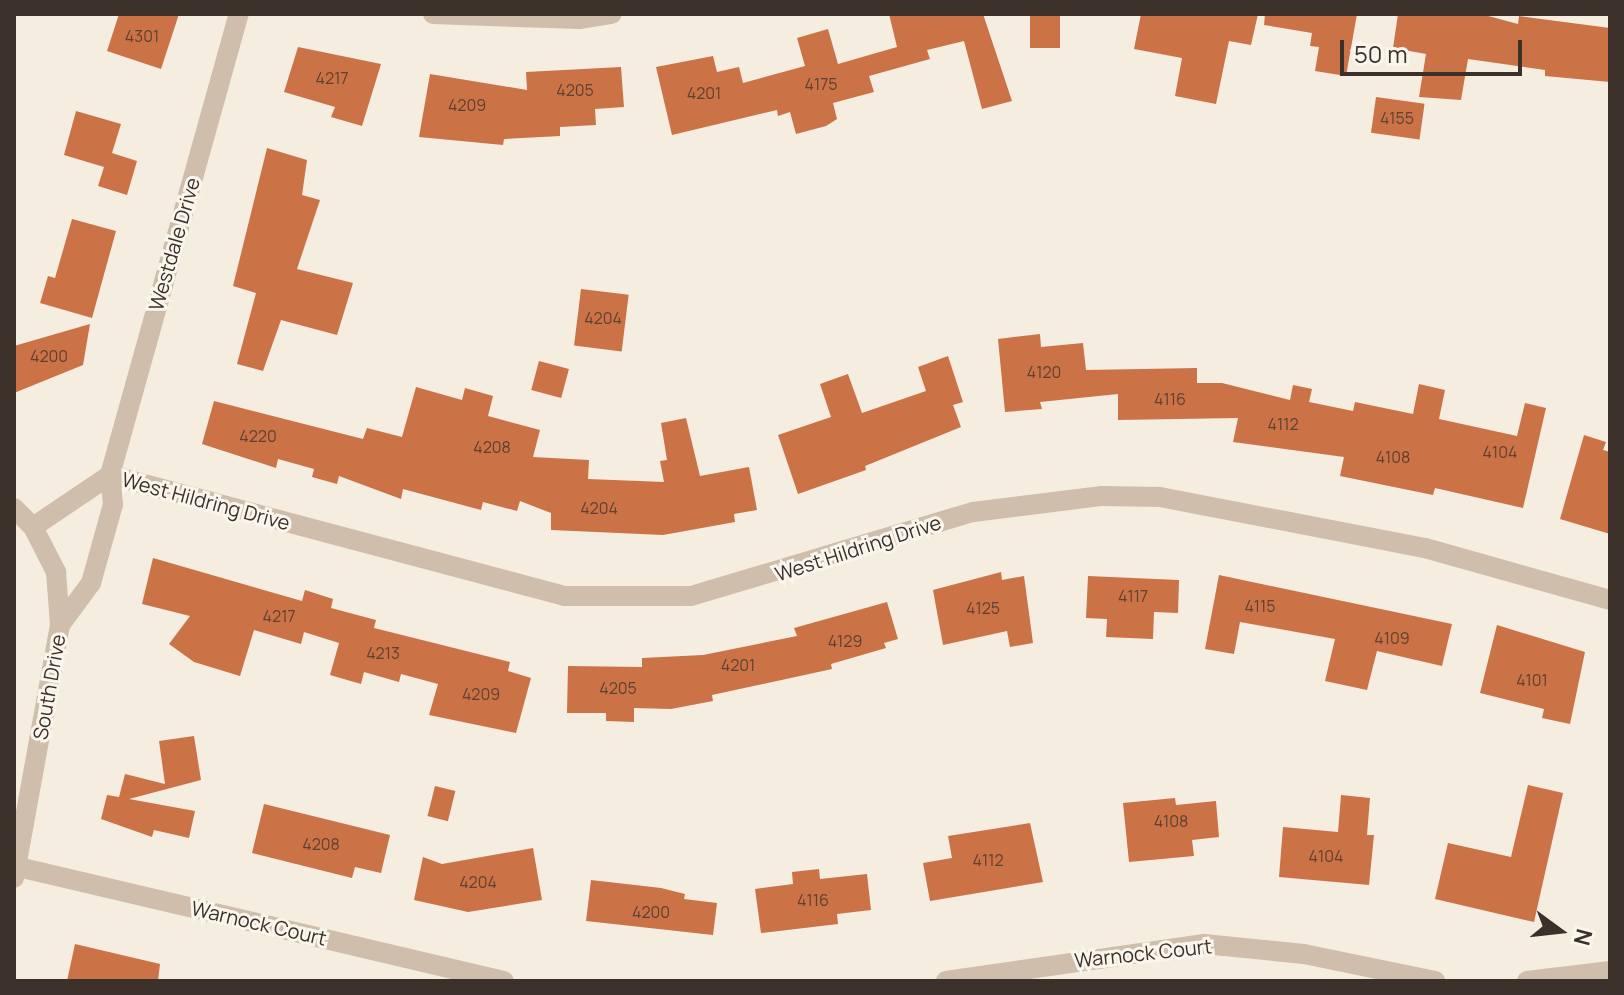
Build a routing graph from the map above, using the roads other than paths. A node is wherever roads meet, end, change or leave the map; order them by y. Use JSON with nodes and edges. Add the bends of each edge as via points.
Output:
{"nodes":[{"id":1,"x":239,"y":14,"type":"edge"},
{"id":2,"x":433,"y":14,"type":"edge"},
{"id":3,"x":612,"y":14,"type":"edge"},
{"id":4,"x":110,"y":475,"type":"junction"},
{"id":5,"x":14,"y":508,"type":"edge"},
{"id":6,"x":33,"y":527,"type":"junction"},
{"id":7,"x":1610,"y":600,"type":"edge"},
{"id":8,"x":60,"y":625,"type":"junction"},
{"id":9,"x":15,"y":870,"type":"edge"},
{"id":10,"x":1610,"y":971,"type":"edge"},
{"id":11,"x":504,"y":981,"type":"edge"},
{"id":12,"x":946,"y":981,"type":"edge"},
{"id":13,"x":1435,"y":981,"type":"edge"},
{"id":14,"x":1527,"y":981,"type":"edge"}],
"edges":[{"from":1,"to":4,"type":"street","name":"Westdale Drive"},
{"from":2,"to":3,"type":"street","via":[[579,19]]},
{"from":4,"to":6,"type":"street"},
{"from":4,"to":7,"type":"street","name":"West Hildring Drive","via":[[564,596],[691,596],[973,512],[1102,496],[1160,497],[1425,548]]},
{"from":4,"to":8,"type":"street","name":"Westdale Drive","via":[[113,504],[91,583]]},
{"from":5,"to":6,"type":"street","name":"South Drive"},
{"from":6,"to":8,"type":"street","name":"South Drive","via":[[56,572]]},
{"from":8,"to":9,"type":"street","name":"South Drive"},
{"from":9,"to":11,"type":"street","name":"Warnock Court"},
{"from":10,"to":14,"type":"street"},
{"from":12,"to":13,"type":"street","name":"Warnock Court","via":[[1204,944],[1304,954]]}]}
